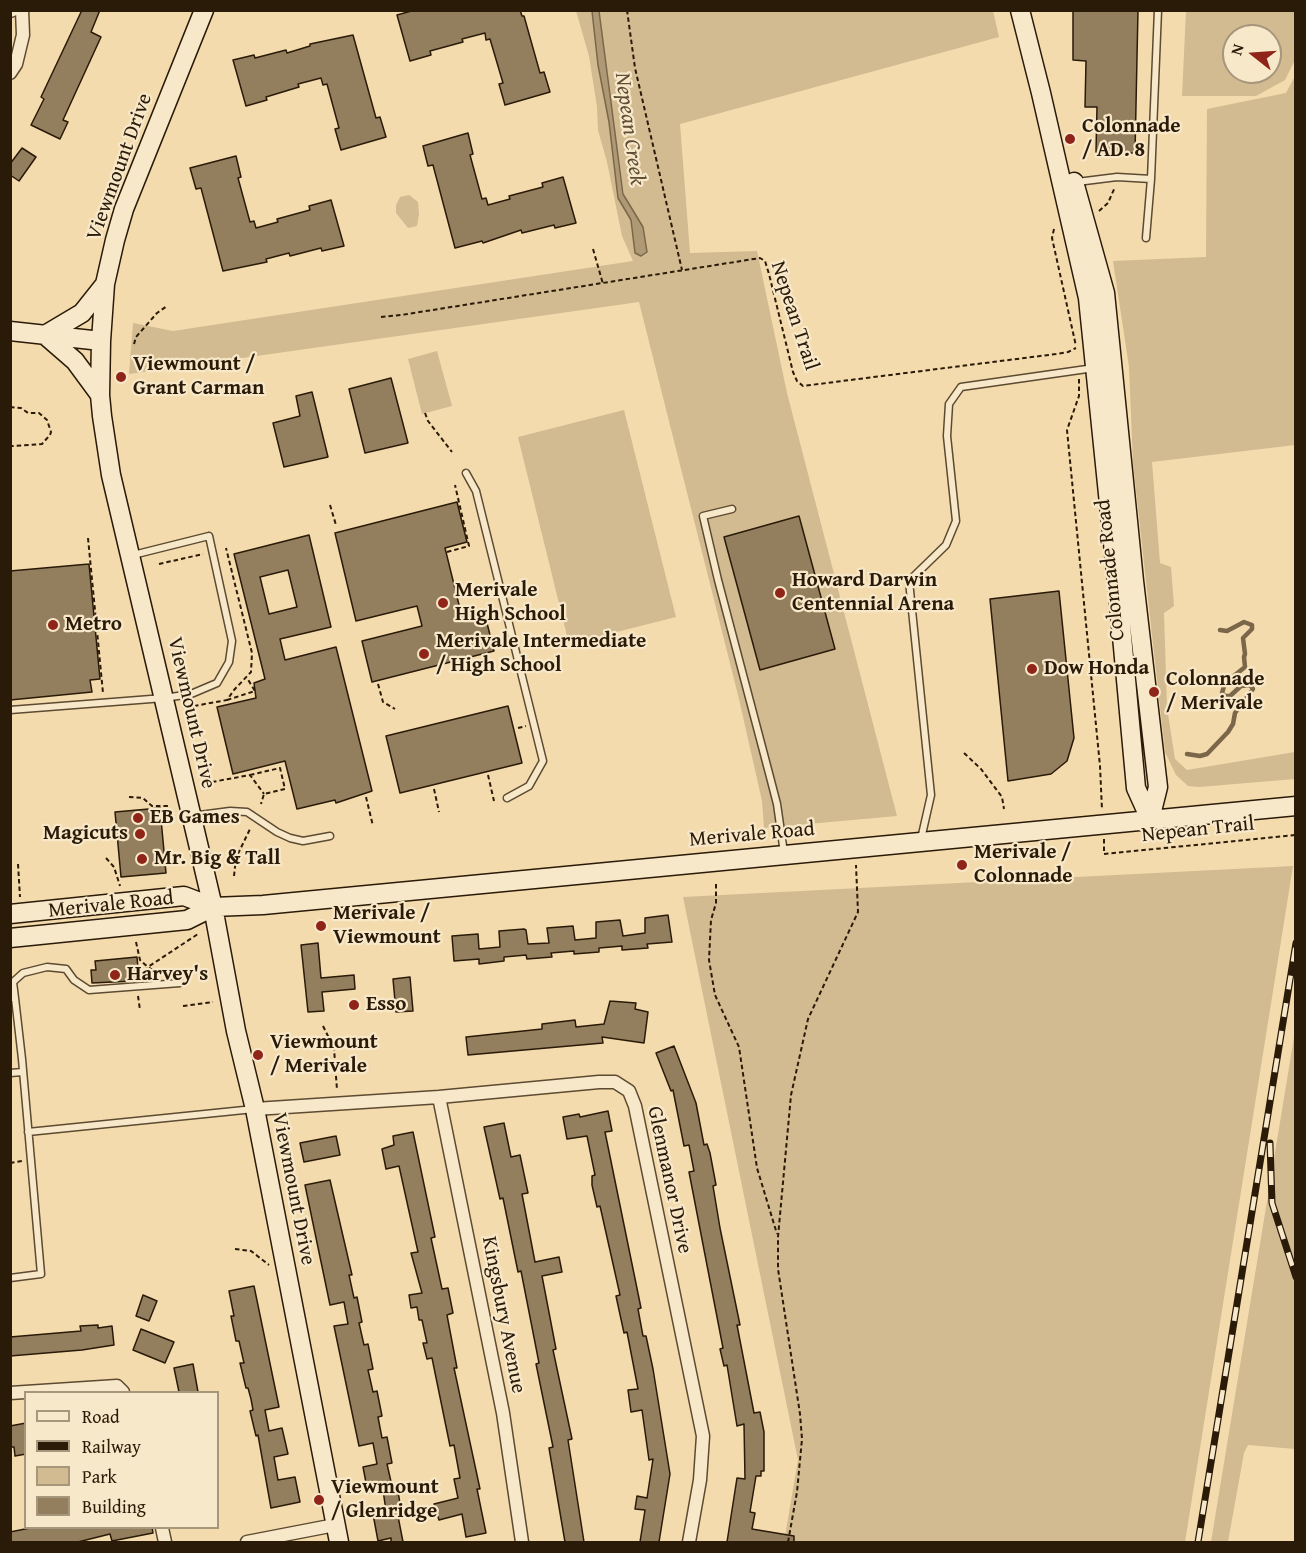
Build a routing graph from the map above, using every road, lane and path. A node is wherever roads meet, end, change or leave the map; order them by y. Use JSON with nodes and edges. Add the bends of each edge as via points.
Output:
{"nodes":[{"id":1,"x":22,"y":10,"type":"edge"},
{"id":2,"x":204,"y":10,"type":"edge"},
{"id":3,"x":627,"y":10,"type":"edge"},
{"id":4,"x":1020,"y":10,"type":"edge"},
{"id":5,"x":1158,"y":10,"type":"edge"},
{"id":6,"x":10,"y":73,"type":"edge"},
{"id":7,"x":1041,"y":93,"type":"junction"},
{"id":8,"x":1117,"y":177,"type":"junction"},
{"id":9,"x":1151,"y":179,"type":"junction"},
{"id":10,"x":1074,"y":182,"type":"junction"},
{"id":11,"x":1094,"y":215,"type":"dead end"},
{"id":12,"x":1072,"y":226,"type":"junction"},
{"id":13,"x":1146,"y":238,"type":"dead end"},
{"id":14,"x":592,"y":249,"type":"dead end"},
{"id":15,"x":682,"y":270,"type":"junction"},
{"id":16,"x":105,"y":284,"type":"junction"},
{"id":17,"x":603,"y":284,"type":"junction"},
{"id":18,"x":167,"y":306,"type":"dead end"},
{"id":19,"x":381,"y":317,"type":"dead end"},
{"id":20,"x":10,"y":332,"type":"edge"},
{"id":21,"x":45,"y":334,"type":"junction"},
{"id":22,"x":101,"y":341,"type":"junction"},
{"id":23,"x":134,"y":344,"type":"dead end"},
{"id":24,"x":1103,"y":367,"type":"junction"},
{"id":25,"x":100,"y":395,"type":"junction"},
{"id":26,"x":1080,"y":396,"type":"dead end"},
{"id":27,"x":10,"y":407,"type":"edge"},
{"id":28,"x":425,"y":413,"type":"dead end"},
{"id":29,"x":11,"y":447,"type":"edge"},
{"id":30,"x":452,"y":452,"type":"dead end"},
{"id":31,"x":10,"y":458,"type":"edge"},
{"id":32,"x":466,"y":474,"type":"dead end"},
{"id":33,"x":10,"y":476,"type":"edge"},
{"id":34,"x":455,"y":485,"type":"dead end"},
{"id":35,"x":330,"y":505,"type":"dead end"},
{"id":36,"x":732,"y":509,"type":"dead end"},
{"id":37,"x":336,"y":525,"type":"dead end"},
{"id":38,"x":88,"y":538,"type":"dead end"},
{"id":39,"x":447,"y":552,"type":"dead end"},
{"id":40,"x":205,"y":553,"type":"dead end"},
{"id":41,"x":130,"y":556,"type":"junction"},
{"id":42,"x":159,"y":564,"type":"dead end"},
{"id":43,"x":246,"y":677,"type":"dead end"},
{"id":44,"x":378,"y":684,"type":"dead end"},
{"id":45,"x":103,"y":693,"type":"dead end"},
{"id":46,"x":164,"y":698,"type":"junction"},
{"id":47,"x":227,"y":700,"type":"dead end"},
{"id":48,"x":395,"y":709,"type":"dead end"},
{"id":49,"x":10,"y":710,"type":"edge"},
{"id":50,"x":964,"y":753,"type":"dead end"},
{"id":51,"x":250,"y":775,"type":"junction"},
{"id":52,"x":488,"y":775,"type":"dead end"},
{"id":53,"x":212,"y":782,"type":"dead end"},
{"id":54,"x":434,"y":789,"type":"dead end"},
{"id":55,"x":264,"y":795,"type":"junction"},
{"id":56,"x":129,"y":797,"type":"dead end"},
{"id":57,"x":366,"y":797,"type":"dead end"},
{"id":58,"x":507,"y":798,"type":"dead end"},
{"id":59,"x":1102,"y":798,"type":"dead end"},
{"id":60,"x":494,"y":801,"type":"dead end"},
{"id":61,"x":261,"y":804,"type":"dead end"},
{"id":62,"x":168,"y":806,"type":"dead end"},
{"id":63,"x":1296,"y":806,"type":"edge"},
{"id":64,"x":1004,"y":810,"type":"dead end"},
{"id":65,"x":439,"y":812,"type":"dead end"},
{"id":66,"x":192,"y":816,"type":"junction"},
{"id":67,"x":1150,"y":819,"type":"junction"},
{"id":68,"x":373,"y":826,"type":"dead end"},
{"id":69,"x":251,"y":827,"type":"dead end"},
{"id":70,"x":1296,"y":835,"type":"edge"},
{"id":71,"x":330,"y":836,"type":"dead end"},
{"id":72,"x":921,"y":841,"type":"junction"},
{"id":73,"x":855,"y":847,"type":"junction"},
{"id":74,"x":784,"y":854,"type":"junction"},
{"id":75,"x":1104,"y":854,"type":"dead end"},
{"id":76,"x":106,"y":858,"type":"dead end"},
{"id":77,"x":18,"y":864,"type":"dead end"},
{"id":78,"x":234,"y":876,"type":"dead end"},
{"id":79,"x":716,"y":884,"type":"dead end"},
{"id":80,"x":120,"y":886,"type":"dead end"},
{"id":81,"x":20,"y":897,"type":"dead end"},
{"id":82,"x":213,"y":907,"type":"junction"},
{"id":83,"x":10,"y":914,"type":"edge"},
{"id":84,"x":198,"y":934,"type":"dead end"},
{"id":85,"x":135,"y":936,"type":"dead end"},
{"id":86,"x":10,"y":938,"type":"edge"},
{"id":87,"x":148,"y":967,"type":"junction"},
{"id":88,"x":162,"y":983,"type":"junction"},
{"id":89,"x":180,"y":983,"type":"dead end"},
{"id":90,"x":137,"y":986,"type":"junction"},
{"id":91,"x":13,"y":998,"type":"edge"},
{"id":92,"x":219,"y":1002,"type":"dead end"},
{"id":93,"x":183,"y":1005,"type":"dead end"},
{"id":94,"x":140,"y":1010,"type":"dead end"},
{"id":95,"x":323,"y":1026,"type":"dead end"},
{"id":96,"x":23,"y":1072,"type":"junction"},
{"id":97,"x":10,"y":1073,"type":"edge"},
{"id":98,"x":439,"y":1097,"type":"junction"},
{"id":99,"x":338,"y":1104,"type":"junction"},
{"id":100,"x":255,"y":1109,"type":"junction"},
{"id":101,"x":28,"y":1132,"type":"junction"},
{"id":102,"x":22,"y":1161,"type":"dead end"},
{"id":103,"x":10,"y":1163,"type":"edge"},
{"id":104,"x":778,"y":1237,"type":"junction"},
{"id":105,"x":235,"y":1249,"type":"dead end"},
{"id":106,"x":286,"y":1270,"type":"junction"},
{"id":107,"x":10,"y":1278,"type":"edge"},
{"id":108,"x":41,"y":1391,"type":"edge"},
{"id":109,"x":122,"y":1391,"type":"edge"},
{"id":110,"x":337,"y":1534,"type":"edge"},
{"id":111,"x":247,"y":1542,"type":"edge"},
{"id":112,"x":522,"y":1542,"type":"edge"},
{"id":113,"x":689,"y":1542,"type":"edge"},
{"id":114,"x":788,"y":1542,"type":"edge"}],
"edges":[{"from":1,"to":6,"type":"street","via":[[23,35]]},
{"from":2,"to":16,"type":"street","name":"Viewmount Drive","via":[[124,209]]},
{"from":3,"to":15,"type":"path","via":[[634,68]]},
{"from":4,"to":7,"type":"street","name":"Colonnade Road"},
{"from":5,"to":9,"type":"lane"},
{"from":7,"to":10,"type":"street","name":"Colonnade Road"},
{"from":7,"to":12,"type":"street","name":"Colonnade Road"},
{"from":8,"to":9,"type":"lane"},
{"from":8,"to":10,"type":"lane"},
{"from":8,"to":11,"type":"path","via":[[1114,194]]},
{"from":9,"to":13,"type":"lane"},
{"from":10,"to":24,"type":"street","name":"Colonnade Road","via":[[1105,293]]},
{"from":12,"to":15,"type":"path","name":"Nepean Trail","via":[[1054,229],[1052,238],[1076,348],[1056,354],[819,385],[803,386],[793,372],[765,261],[754,258]]},
{"from":12,"to":24,"type":"street","name":"Colonnade Road"},
{"from":14,"to":17,"type":"path"},
{"from":15,"to":17,"type":"path","name":"Nepean Trail"},
{"from":16,"to":21,"type":"street","via":[[82,313]]},
{"from":16,"to":22,"type":"street","name":"Viewmount Drive"},
{"from":17,"to":19,"type":"path","name":"Nepean Trail"},
{"from":18,"to":23,"type":"path","via":[[136,337]]},
{"from":20,"to":21,"type":"street"},
{"from":21,"to":22,"type":"street"},
{"from":21,"to":25,"type":"street","via":[[75,361]]},
{"from":22,"to":25,"type":"street","name":"Viewmount Drive"},
{"from":24,"to":67,"type":"street","name":"Colonnade Road","via":[[1136,788]]},
{"from":24,"to":72,"type":"lane","via":[[961,387],[949,404],[947,436],[956,521],[946,545],[909,581],[931,795]]},
{"from":25,"to":41,"type":"street","name":"Viewmount Drive","via":[[111,475]]},
{"from":26,"to":59,"type":"path","via":[[1067,430]]},
{"from":27,"to":29,"type":"path","via":[[39,413],[47,420],[51,432],[42,444]]},
{"from":28,"to":30,"type":"path"},
{"from":31,"to":33,"type":"path"},
{"from":32,"to":58,"type":"lane","via":[[477,492],[543,761],[529,786]]},
{"from":34,"to":39,"type":"path","via":[[469,546]]},
{"from":35,"to":37,"type":"path"},
{"from":36,"to":74,"type":"lane","via":[[703,516],[777,804]]},
{"from":38,"to":45,"type":"path"},
{"from":40,"to":42,"type":"path"},
{"from":41,"to":46,"type":"street","name":"Viewmount Drive"},
{"from":41,"to":46,"type":"lane","via":[[209,536],[232,641],[229,662],[217,683],[191,694]]},
{"from":43,"to":47,"type":"path","via":[[255,691]]},
{"from":44,"to":48,"type":"path","via":[[383,702]]},
{"from":46,"to":49,"type":"lane"},
{"from":46,"to":66,"type":"street","name":"Viewmount Drive"},
{"from":50,"to":64,"type":"path","via":[[1002,797]]},
{"from":51,"to":53,"type":"path"},
{"from":51,"to":55,"type":"path"},
{"from":51,"to":55,"type":"path","via":[[280,768],[285,789]]},
{"from":52,"to":60,"type":"path"},
{"from":54,"to":65,"type":"path"},
{"from":55,"to":61,"type":"path"},
{"from":56,"to":62,"type":"path","via":[[143,798],[152,807]]},
{"from":57,"to":68,"type":"path"},
{"from":63,"to":67,"type":"street","name":"Merivale Road"},
{"from":66,"to":71,"type":"lane","via":[[247,812],[290,838],[303,841]]},
{"from":66,"to":82,"type":"street","name":"Viewmount Drive"},
{"from":67,"to":72,"type":"street","name":"Merivale Road"},
{"from":69,"to":78,"type":"path","via":[[236,858]]},
{"from":70,"to":75,"type":"path","name":"Nepean Trail"},
{"from":72,"to":73,"type":"street","name":"Merivale Road"},
{"from":73,"to":74,"type":"street","name":"Merivale Road"},
{"from":73,"to":104,"type":"path","via":[[858,912],[808,1019],[791,1095]]},
{"from":74,"to":82,"type":"street","name":"Merivale Road"},
{"from":76,"to":80,"type":"path","via":[[114,867]]},
{"from":77,"to":81,"type":"path"},
{"from":79,"to":104,"type":"path","via":[[709,960],[715,995],[739,1047],[757,1168]]},
{"from":82,"to":83,"type":"street","name":"Merivale Road","via":[[184,896]]},
{"from":82,"to":86,"type":"street","name":"Merivale Road","via":[[187,920]]},
{"from":82,"to":100,"type":"street","name":"Viewmount Drive"},
{"from":84,"to":87,"type":"path"},
{"from":85,"to":87,"type":"path","via":[[140,960]]},
{"from":87,"to":88,"type":"path","via":[[160,975]]},
{"from":87,"to":90,"type":"path"},
{"from":88,"to":89,"type":"lane"},
{"from":88,"to":90,"type":"lane"},
{"from":90,"to":91,"type":"lane","via":[[89,990],[66,969],[47,967],[23,973],[13,982]]},
{"from":90,"to":94,"type":"path"},
{"from":91,"to":96,"type":"lane"},
{"from":92,"to":93,"type":"path"},
{"from":95,"to":99,"type":"path","via":[[334,1048]]},
{"from":96,"to":97,"type":"lane"},
{"from":96,"to":101,"type":"lane"},
{"from":98,"to":99,"type":"street","name":"Glenmanor Drive"},
{"from":98,"to":112,"type":"street","name":"Kingsbury Avenue","via":[[503,1413]]},
{"from":98,"to":113,"type":"street","name":"Glenmanor Drive","via":[[598,1082],[615,1082],[629,1091],[703,1436]]},
{"from":99,"to":100,"type":"street","name":"Glenmanor Drive"},
{"from":100,"to":101,"type":"lane"},
{"from":100,"to":106,"type":"street","name":"Viewmount Drive"},
{"from":101,"to":107,"type":"lane","via":[[41,1275]]},
{"from":102,"to":103,"type":"path"},
{"from":104,"to":114,"type":"path","via":[[778,1269],[802,1439]]},
{"from":105,"to":106,"type":"path","via":[[251,1251],[275,1270]]},
{"from":106,"to":110,"type":"street","name":"Viewmount Drive"},
{"from":108,"to":109,"type":"street","via":[[117,1386]]},
{"from":110,"to":111,"type":"street"}]}
